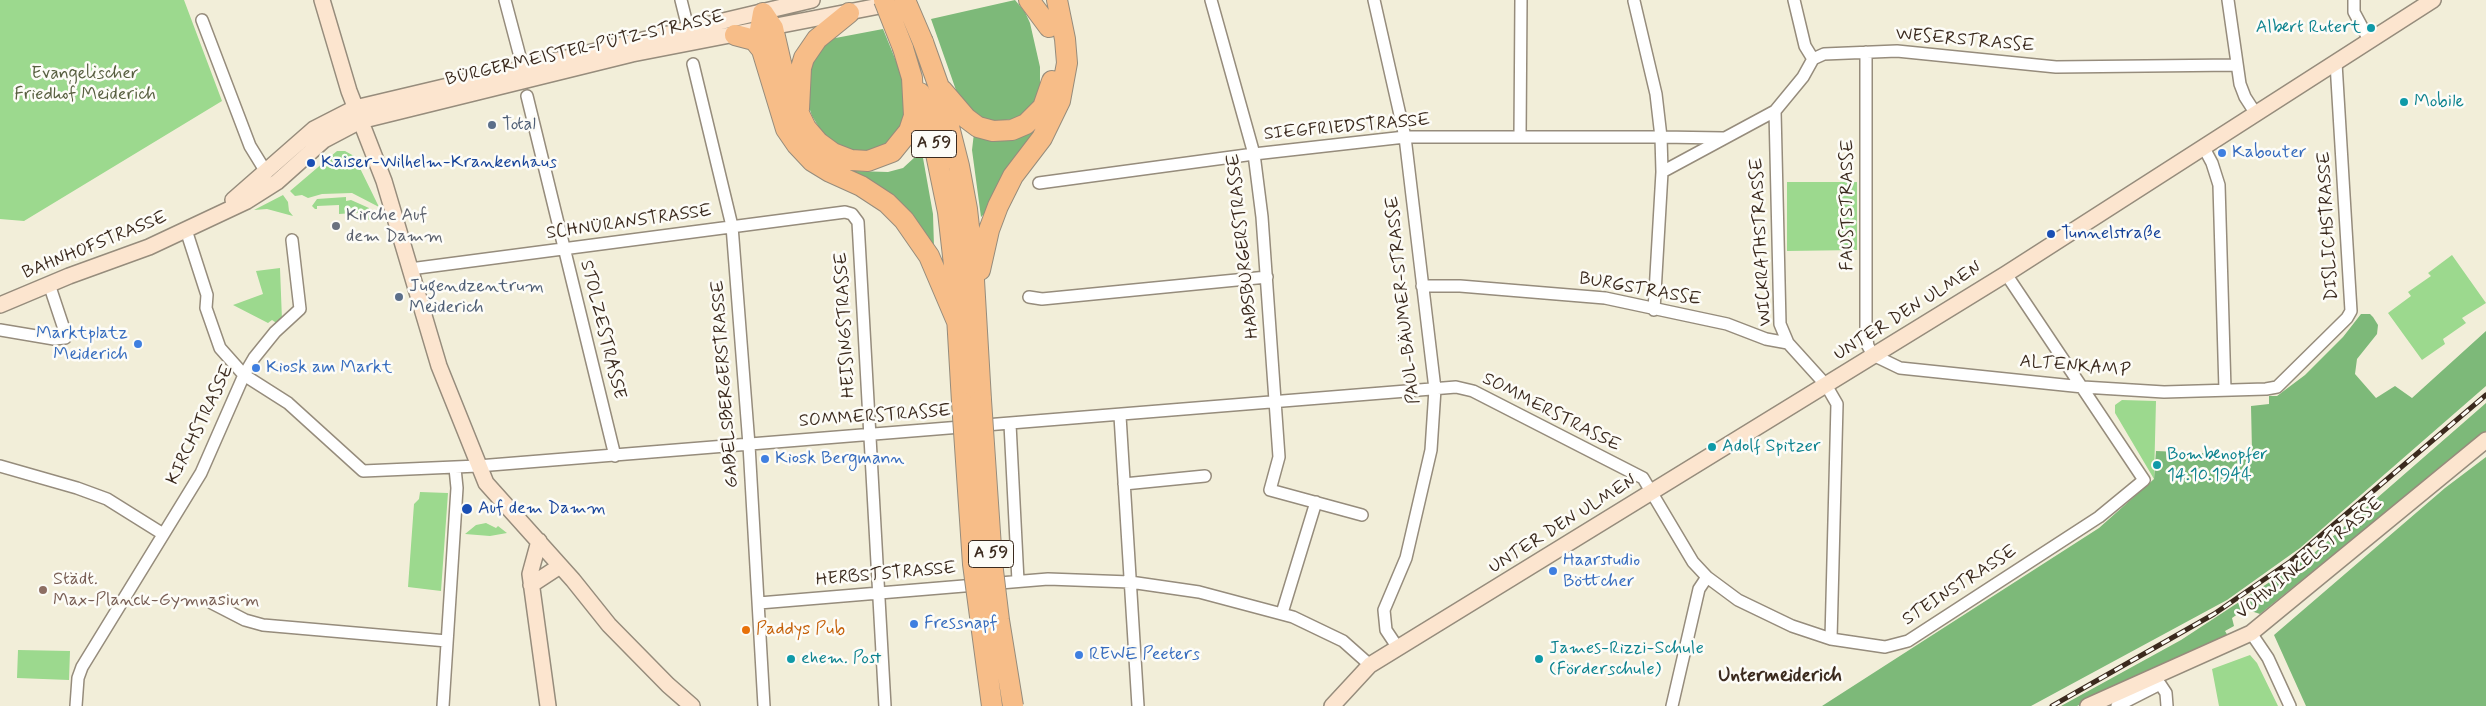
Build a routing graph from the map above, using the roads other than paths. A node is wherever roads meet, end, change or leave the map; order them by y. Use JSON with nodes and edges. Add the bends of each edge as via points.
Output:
{"nodes":[{"id":1,"x":322,"y":0,"type":"edge"},
{"id":2,"x":505,"y":0,"type":"edge"},
{"id":3,"x":681,"y":0,"type":"edge"},
{"id":4,"x":812,"y":0,"type":"edge"},
{"id":5,"x":884,"y":0,"type":"edge"},
{"id":6,"x":906,"y":0,"type":"edge"},
{"id":7,"x":1029,"y":0,"type":"edge"},
{"id":8,"x":1043,"y":0,"type":"edge"},
{"id":9,"x":1057,"y":0,"type":"edge"},
{"id":10,"x":1211,"y":0,"type":"edge"},
{"id":11,"x":1374,"y":0,"type":"edge"},
{"id":12,"x":1521,"y":0,"type":"edge"},
{"id":13,"x":1634,"y":0,"type":"edge"},
{"id":14,"x":1794,"y":0,"type":"edge"},
{"id":15,"x":2228,"y":0,"type":"edge"},
{"id":16,"x":2354,"y":0,"type":"edge"},
{"id":17,"x":2433,"y":0,"type":"edge"},
{"id":18,"x":849,"y":13,"type":"junction"},
{"id":19,"x":202,"y":20,"type":"dead end"},
{"id":20,"x":1049,"y":27,"type":"junction"},
{"id":21,"x":688,"y":28,"type":"junction"},
{"id":22,"x":765,"y":30,"type":"junction"},
{"id":23,"x":735,"y":35,"type":"joint"},
{"id":24,"x":2369,"y":40,"type":"junction"},
{"id":25,"x":1866,"y":52,"type":"junction"},
{"id":26,"x":1814,"y":59,"type":"junction"},
{"id":27,"x":2336,"y":63,"type":"junction"},
{"id":28,"x":693,"y":64,"type":"dead end"},
{"id":29,"x":2236,"y":65,"type":"junction"},
{"id":30,"x":523,"y":68,"type":"junction"},
{"id":31,"x":912,"y":78,"type":"junction"},
{"id":32,"x":939,"y":87,"type":"junction"},
{"id":33,"x":527,"y":96,"type":"dead end"},
{"id":34,"x":1775,"y":111,"type":"junction"},
{"id":35,"x":358,"y":114,"type":"junction"},
{"id":36,"x":799,"y":114,"type":"junction"},
{"id":37,"x":2256,"y":114,"type":"junction"},
{"id":38,"x":1405,"y":137,"type":"junction"},
{"id":39,"x":1520,"y":137,"type":"junction"},
{"id":40,"x":1661,"y":137,"type":"junction"},
{"id":41,"x":1725,"y":138,"type":"junction"},
{"id":42,"x":2204,"y":148,"type":"junction"},
{"id":43,"x":1254,"y":154,"type":"junction"},
{"id":44,"x":266,"y":172,"type":"junction"},
{"id":45,"x":1662,"y":172,"type":"junction"},
{"id":46,"x":1039,"y":184,"type":"dead end"},
{"id":47,"x":852,"y":214,"type":"joint"},
{"id":48,"x":204,"y":221,"type":"junction"},
{"id":49,"x":732,"y":226,"type":"junction"},
{"id":50,"x":186,"y":230,"type":"junction"},
{"id":51,"x":292,"y":240,"type":"dead end"},
{"id":52,"x":564,"y":249,"type":"junction"},
{"id":53,"x":410,"y":269,"type":"junction"},
{"id":54,"x":2006,"y":274,"type":"junction"},
{"id":55,"x":1267,"y":278,"type":"junction"},
{"id":56,"x":49,"y":284,"type":"junction"},
{"id":57,"x":1422,"y":286,"type":"junction"},
{"id":58,"x":975,"y":294,"type":"junction"},
{"id":59,"x":1029,"y":297,"type":"dead end"},
{"id":60,"x":0,"y":306,"type":"edge"},
{"id":61,"x":1654,"y":310,"type":"junction"},
{"id":62,"x":958,"y":324,"type":"junction"},
{"id":63,"x":0,"y":330,"type":"edge"},
{"id":64,"x":1788,"y":343,"type":"junction"},
{"id":65,"x":1873,"y":355,"type":"junction"},
{"id":66,"x":244,"y":375,"type":"junction"},
{"id":67,"x":1826,"y":385,"type":"junction"},
{"id":68,"x":2082,"y":387,"type":"junction"},
{"id":69,"x":2277,"y":387,"type":"joint"},
{"id":70,"x":1435,"y":389,"type":"junction"},
{"id":71,"x":2225,"y":390,"type":"junction"},
{"id":72,"x":972,"y":401,"type":"junction"},
{"id":73,"x":1275,"y":403,"type":"junction"},
{"id":74,"x":1120,"y":416,"type":"junction"},
{"id":75,"x":1010,"y":424,"type":"junction"},
{"id":76,"x":870,"y":435,"type":"junction"},
{"id":77,"x":2486,"y":440,"type":"edge"},
{"id":78,"x":749,"y":445,"type":"junction"},
{"id":79,"x":615,"y":456,"type":"junction"},
{"id":80,"x":0,"y":466,"type":"edge"},
{"id":81,"x":478,"y":466,"type":"junction"},
{"id":82,"x":455,"y":468,"type":"junction"},
{"id":83,"x":1205,"y":476,"type":"dead end"},
{"id":84,"x":1124,"y":484,"type":"junction"},
{"id":85,"x":458,"y":488,"type":"junction"},
{"id":86,"x":1652,"y":492,"type":"junction"},
{"id":87,"x":1316,"y":502,"type":"junction"},
{"id":88,"x":1362,"y":515,"type":"dead end"},
{"id":89,"x":163,"y":534,"type":"junction"},
{"id":90,"x":538,"y":541,"type":"junction"},
{"id":91,"x":560,"y":566,"type":"junction"},
{"id":92,"x":1707,"y":577,"type":"junction"},
{"id":93,"x":1018,"y":581,"type":"junction"},
{"id":94,"x":1130,"y":582,"type":"junction"},
{"id":95,"x":531,"y":585,"type":"junction"},
{"id":96,"x":878,"y":593,"type":"junction"},
{"id":97,"x":212,"y":602,"type":"dead end"},
{"id":98,"x":759,"y":603,"type":"junction"},
{"id":99,"x":1282,"y":613,"type":"junction"},
{"id":100,"x":2251,"y":633,"type":"junction"},
{"id":101,"x":1831,"y":638,"type":"junction"},
{"id":102,"x":447,"y":641,"type":"junction"},
{"id":103,"x":1398,"y":648,"type":"junction"},
{"id":104,"x":1370,"y":665,"type":"junction"},
{"id":105,"x":76,"y":706,"type":"edge"},
{"id":106,"x":443,"y":706,"type":"edge"},
{"id":107,"x":548,"y":706,"type":"edge"},
{"id":108,"x":692,"y":706,"type":"edge"},
{"id":109,"x":764,"y":706,"type":"edge"},
{"id":110,"x":885,"y":706,"type":"edge"},
{"id":111,"x":992,"y":706,"type":"edge"},
{"id":112,"x":1013,"y":706,"type":"edge"},
{"id":113,"x":1138,"y":706,"type":"edge"},
{"id":114,"x":1332,"y":706,"type":"edge"},
{"id":115,"x":1672,"y":706,"type":"edge"},
{"id":116,"x":2088,"y":706,"type":"edge"},
{"id":117,"x":2117,"y":706,"type":"edge"},
{"id":118,"x":2167,"y":706,"type":"edge"},
{"id":119,"x":2290,"y":706,"type":"edge"}],
"edges":[{"from":1,"to":35,"type":"street"},
{"from":2,"to":30,"type":"street"},
{"from":3,"to":21,"type":"street"},
{"from":4,"to":22,"type":"street","name":"BÜRGERMEISTER-PÜTZ-STRASSE"},
{"from":5,"to":31,"type":"highway","number":"A 59","bridge":true},
{"from":6,"to":18,"type":"street","name":"BÜRGERMEISTER-PÜTZ-STRASSE"},
{"from":6,"to":32,"type":"highway","number":"A 59","bridge":true},
{"from":7,"to":20,"type":"highway"},
{"from":8,"to":20,"type":"highway"},
{"from":9,"to":58,"type":"highway","via":[[1067,63],[1060,101],[1042,138],[1013,176],[998,206],[989,230]]},
{"from":10,"to":43,"type":"street","name":"HABSBURGERSTRASSE"},
{"from":11,"to":38,"type":"street","name":"PAUL-BÄUMER-STRASSE"},
{"from":12,"to":39,"type":"street"},
{"from":13,"to":40,"type":"street","via":[[1656,94]]},
{"from":14,"to":26,"type":"street","via":[[1805,46]]},
{"from":15,"to":29,"type":"street"},
{"from":16,"to":24,"type":"street","via":[[2354,12]]},
{"from":17,"to":24,"type":"street","name":"UNTER DEN ULMEN"},
{"from":18,"to":22,"type":"street","name":"BÜRGERMEISTER-PÜTZ-STRASSE"},
{"from":18,"to":36,"type":"highway","via":[[817,39],[804,58]]},
{"from":19,"to":44,"type":"street","via":[[250,146]]},
{"from":20,"to":32,"type":"highway","via":[[1054,60],[1050,92],[1043,107],[1026,124],[1003,131],[978,127]]},
{"from":21,"to":22,"type":"street","name":"BÜRGERMEISTER-PÜTZ-STRASSE"},
{"from":21,"to":30,"type":"street","name":"BÜRGERMEISTER-PÜTZ-STRASSE"},
{"from":22,"to":23,"type":"highway","via":[[754,40]]},
{"from":22,"to":36,"type":"highway"},
{"from":22,"to":62,"type":"highway","via":[[786,129],[797,146],[812,161],[887,203],[904,220],[929,256]]},
{"from":23,"to":35,"type":"street","name":"BÜRGERMEISTER-PÜTZ-STRASSE"},
{"from":24,"to":27,"type":"street","name":"UNTER DEN ULMEN"},
{"from":25,"to":26,"type":"street","name":"WESERSTRASSE","via":[[1824,54]]},
{"from":25,"to":29,"type":"street","name":"WESERSTRASSE","via":[[1897,51],[2056,67]]},
{"from":25,"to":65,"type":"street","name":"FAUSTSTRASSE","via":[[1866,334]]},
{"from":26,"to":34,"type":"street"},
{"from":27,"to":37,"type":"street","name":"UNTER DEN ULMEN"},
{"from":27,"to":69,"type":"street","name":"DISLICHSTRASSE","via":[[2350,311],[2347,318]]},
{"from":28,"to":49,"type":"street","name":"GABELSBERGERSTRASSE"},
{"from":29,"to":37,"type":"street","via":[[2245,97]]},
{"from":30,"to":35,"type":"street","name":"BÜRGERMEISTER-PÜTZ-STRASSE"},
{"from":31,"to":36,"type":"highway","via":[[914,116],[909,131],[900,145],[883,157],[860,162],[842,158],[818,142]]},
{"from":31,"to":62,"type":"highway","number":"A 59","via":[[923,100],[944,194]]},
{"from":32,"to":58,"type":"highway","number":"A 59","via":[[967,209]]},
{"from":33,"to":52,"type":"street","name":"STOLZESTRASSE"},
{"from":34,"to":41,"type":"street"},
{"from":34,"to":64,"type":"street","name":"WICKRATHSTRASSE","via":[[1780,324]]},
{"from":35,"to":44,"type":"street","name":"BAHNHOFSTRASSE","via":[[314,129]]},
{"from":35,"to":48,"type":"street","name":"BAHNHOFSTRASSE","via":[[277,182],[247,201]]},
{"from":35,"to":53,"type":"street","via":[[384,181]]},
{"from":37,"to":42,"type":"street","name":"UNTER DEN ULMEN"},
{"from":38,"to":39,"type":"street","name":"SIEGFRIEDSTRASSE"},
{"from":38,"to":43,"type":"street","name":"SIEGFRIEDSTRASSE"},
{"from":38,"to":57,"type":"street","name":"PAUL-BÄUMER-STRASSE"},
{"from":39,"to":40,"type":"street","name":"SIEGFRIEDSTRASSE"},
{"from":40,"to":41,"type":"street"},
{"from":40,"to":45,"type":"street"},
{"from":41,"to":45,"type":"street"},
{"from":42,"to":54,"type":"street","name":"UNTER DEN ULMEN"},
{"from":42,"to":71,"type":"street","via":[[2219,184]]},
{"from":43,"to":46,"type":"street","name":"SIEGFRIEDSTRASSE"},
{"from":43,"to":55,"type":"street","name":"HABSBURGERSTRASSE"},
{"from":44,"to":48,"type":"street","name":"BAHNHOFSTRASSE"},
{"from":45,"to":61,"type":"street"},
{"from":47,"to":49,"type":"street","name":"SCHNÜRANSTRASSE","via":[[845,212]]},
{"from":47,"to":76,"type":"street","name":"HEISINGSTRASSE","via":[[858,222]]},
{"from":48,"to":50,"type":"street","name":"BAHNHOFSTRASSE"},
{"from":49,"to":52,"type":"street","name":"SCHNÜRANSTRASSE"},
{"from":49,"to":78,"type":"street","name":"GABELSBERGERSTRASSE"},
{"from":50,"to":56,"type":"street","name":"BAHNHOFSTRASSE"},
{"from":50,"to":66,"type":"street","name":"SOMMERSTRASSE","via":[[220,348]]},
{"from":51,"to":66,"type":"street","name":"KIRCHSTRASSE","via":[[300,309],[275,332]]},
{"from":52,"to":53,"type":"street","name":"SCHNÜRANSTRASSE"},
{"from":52,"to":79,"type":"street","name":"STOLZESTRASSE"},
{"from":53,"to":81,"type":"street","via":[[444,382]]},
{"from":54,"to":65,"type":"street","name":"UNTER DEN ULMEN"},
{"from":54,"to":68,"type":"street"},
{"from":55,"to":59,"type":"street","via":[[1042,299]]},
{"from":55,"to":73,"type":"street","name":"HABSBURGERSTRASSE"},
{"from":56,"to":60,"type":"street","name":"BAHNHOFSTRASSE"},
{"from":56,"to":63,"type":"street","via":[[65,338]]},
{"from":57,"to":61,"type":"street","name":"BURGSTRASSE","via":[[1606,298]]},
{"from":57,"to":70,"type":"street","name":"PAUL-BÄUMER-STRASSE"},
{"from":58,"to":72,"type":"highway","number":"A 59"},
{"from":61,"to":64,"type":"street","name":"BURGSTRASSE","via":[[1727,324],[1766,339]]},
{"from":62,"to":72,"type":"highway","number":"A 59"},
{"from":64,"to":67,"type":"street","name":"WICKRATHSTRASSE"},
{"from":65,"to":67,"type":"street","name":"UNTER DEN ULMEN"},
{"from":65,"to":68,"type":"street","name":"ALTENKAMP","via":[[1900,368]]},
{"from":66,"to":82,"type":"street","name":"SOMMERSTRASSE","via":[[288,403],[363,471]]},
{"from":66,"to":89,"type":"street","name":"KIRCHSTRASSE","via":[[201,473]]},
{"from":67,"to":86,"type":"street","name":"UNTER DEN ULMEN"},
{"from":67,"to":101,"type":"street","name":"WICKRATHSTRASSE","via":[[1837,404]]},
{"from":68,"to":71,"type":"street","name":"ALTENKAMP","via":[[2164,392]]},
{"from":68,"to":101,"type":"street","name":"STEINSTRASSE","via":[[2144,480],[2099,517],[1908,641],[1885,647]]},
{"from":69,"to":71,"type":"street","name":"ALTENKAMP"},
{"from":70,"to":73,"type":"street","name":"SOMMERSTRASSE"},
{"from":70,"to":86,"type":"street","name":"SOMMERSTRASSE","via":[[1473,391],[1643,478]]},
{"from":70,"to":103,"type":"street","name":"PAUL-BÄUMER-STRASSE","via":[[1429,459],[1406,558],[1384,610],[1386,630]]},
{"from":72,"to":111,"type":"highway","number":"A 59","bridge":true,"via":[[973,564]]},
{"from":72,"to":112,"type":"highway","number":"A 59","bridge":true},
{"from":73,"to":74,"type":"street","name":"SOMMERSTRASSE"},
{"from":73,"to":87,"type":"street","via":[[1279,456],[1270,490]]},
{"from":74,"to":75,"type":"street","name":"SOMMERSTRASSE"},
{"from":74,"to":84,"type":"street"},
{"from":75,"to":76,"type":"street","name":"SOMMERSTRASSE"},
{"from":75,"to":93,"type":"street"},
{"from":76,"to":78,"type":"street","name":"SOMMERSTRASSE"},
{"from":76,"to":96,"type":"street","name":"HEISINGSTRASSE"},
{"from":77,"to":100,"type":"street","name":"VOHWINKELSTRASSE"},
{"from":78,"to":79,"type":"street","name":"SOMMERSTRASSE"},
{"from":78,"to":98,"type":"street","name":"GABELSBERGERSTRASSE"},
{"from":79,"to":81,"type":"street","name":"SOMMERSTRASSE"},
{"from":80,"to":89,"type":"street","via":[[107,499]]},
{"from":81,"to":82,"type":"street","name":"SOMMERSTRASSE"},
{"from":81,"to":85,"type":"street"},
{"from":81,"to":90,"type":"street","via":[[492,492]]},
{"from":82,"to":85,"type":"street"},
{"from":83,"to":84,"type":"street"},
{"from":84,"to":94,"type":"street"},
{"from":85,"to":102,"type":"street"},
{"from":86,"to":92,"type":"street","name":"STEINSTRASSE","via":[[1672,530]]},
{"from":86,"to":103,"type":"street","name":"UNTER DEN ULMEN"},
{"from":87,"to":88,"type":"street"},
{"from":87,"to":99,"type":"street"},
{"from":89,"to":105,"type":"street","name":"KIRCHSTRASSE","via":[[82,668]]},
{"from":90,"to":91,"type":"street"},
{"from":90,"to":95,"type":"street","via":[[530,574]]},
{"from":91,"to":95,"type":"street"},
{"from":91,"to":108,"type":"street","via":[[609,625]]},
{"from":92,"to":101,"type":"street","name":"STEINSTRASSE","via":[[1762,613]]},
{"from":92,"to":115,"type":"street","via":[[1699,589]]},
{"from":93,"to":94,"type":"street","name":"HERBSTSTRASSE"},
{"from":93,"to":96,"type":"street","name":"HERBSTSTRASSE"},
{"from":94,"to":99,"type":"street","name":"HERBSTSTRASSE","via":[[1199,592]]},
{"from":94,"to":113,"type":"street"},
{"from":95,"to":107,"type":"street"},
{"from":96,"to":98,"type":"street","name":"HERBSTSTRASSE"},
{"from":96,"to":110,"type":"street","name":"HEISINGSTRASSE"},
{"from":97,"to":102,"type":"street","via":[[244,620],[263,625]]},
{"from":98,"to":109,"type":"street","name":"GABELSBERGERSTRASSE"},
{"from":99,"to":104,"type":"street","name":"HERBSTSTRASSE","via":[[1343,641]]},
{"from":100,"to":116,"type":"street","name":"VOHWINKELSTRASSE"},
{"from":100,"to":119,"type":"street","via":[[2268,658]]},
{"from":102,"to":106,"type":"street"},
{"from":103,"to":104,"type":"street"},
{"from":104,"to":114,"type":"street"},
{"from":117,"to":118,"type":"street","via":[[2160,684],[2166,694]]}]}
